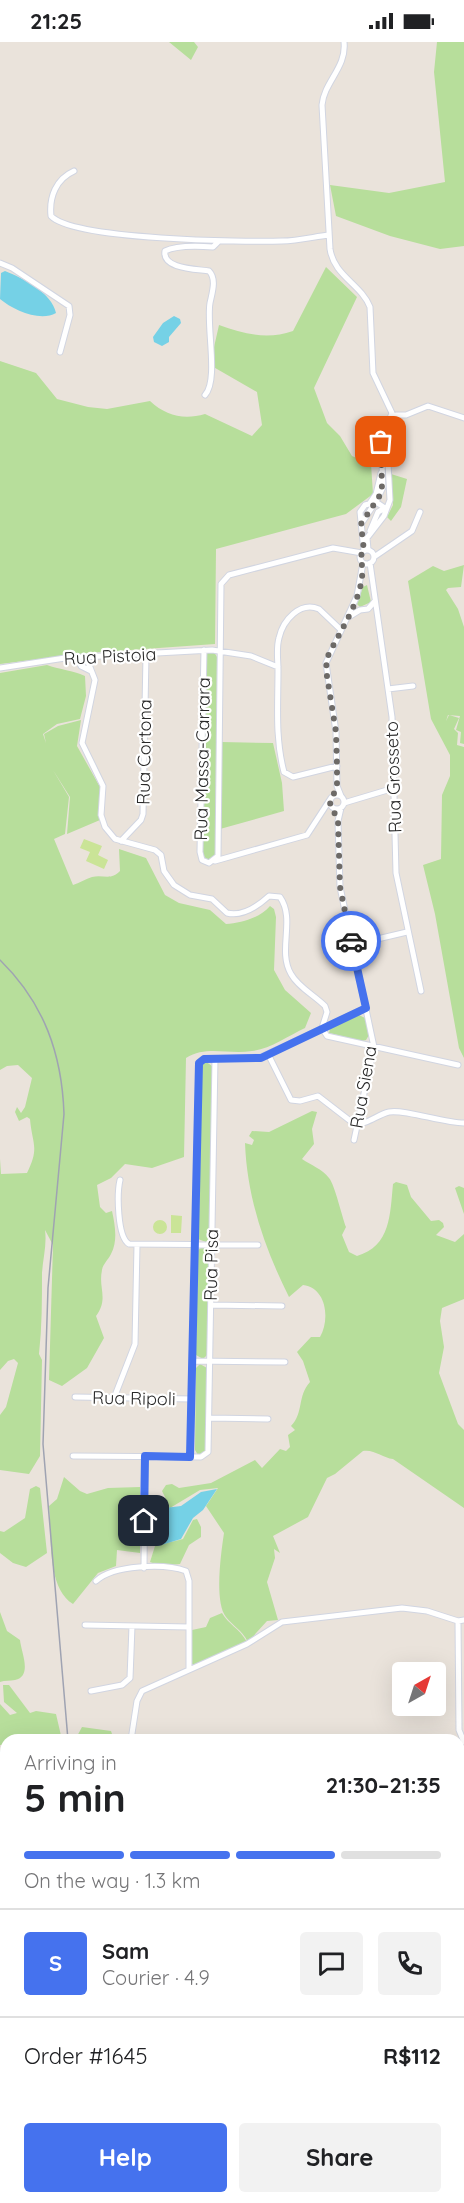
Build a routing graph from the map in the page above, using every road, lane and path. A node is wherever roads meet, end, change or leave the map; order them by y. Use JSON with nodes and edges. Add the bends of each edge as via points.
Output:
{"nodes":[{"id":1,"x":344,"y":42,"type":"edge"},
{"id":2,"x":74,"y":171,"type":"dead end"},
{"id":3,"x":328,"y":235,"type":"junction"},
{"id":4,"x":218,"y":242,"type":"junction"},
{"id":5,"x":0,"y":263,"type":"edge"},
{"id":6,"x":60,"y":352,"type":"dead end"},
{"id":7,"x":205,"y":395,"type":"dead end"},
{"id":8,"x":395,"y":414,"type":"junction"},
{"id":9,"x":464,"y":418,"type":"edge"},
{"id":10,"x":383,"y":464,"type":"junction"},
{"id":11,"x":374,"y":502,"type":"junction"},
{"id":12,"x":385,"y":508,"type":"junction"},
{"id":13,"x":420,"y":512,"type":"dead end"},
{"id":14,"x":367,"y":556,"type":"junction"},
{"id":15,"x":361,"y":582,"type":"junction"},
{"id":16,"x":372,"y":583,"type":"junction"},
{"id":17,"x":375,"y":601,"type":"junction"},
{"id":18,"x":354,"y":602,"type":"junction"},
{"id":19,"x":368,"y":609,"type":"junction"},
{"id":20,"x":360,"y":610,"type":"junction"},
{"id":21,"x":376,"y":616,"type":"junction"},
{"id":22,"x":347,"y":618,"type":"junction"},
{"id":23,"x":340,"y":629,"type":"junction"},
{"id":24,"x":204,"y":650,"type":"junction"},
{"id":25,"x":221,"y":651,"type":"junction"},
{"id":26,"x":146,"y":655,"type":"junction"},
{"id":27,"x":86,"y":657,"type":"junction"},
{"id":28,"x":77,"y":658,"type":"junction"},
{"id":29,"x":278,"y":667,"type":"junction"},
{"id":30,"x":0,"y":668,"type":"edge"},
{"id":31,"x":93,"y":672,"type":"junction"},
{"id":32,"x":413,"y":686,"type":"dead end"},
{"id":33,"x":388,"y":689,"type":"junction"},
{"id":34,"x":337,"y":766,"type":"junction"},
{"id":35,"x":337,"y":786,"type":"junction"},
{"id":36,"x":394,"y":788,"type":"junction"},
{"id":37,"x":332,"y":797,"type":"junction"},
{"id":38,"x":339,"y":803,"type":"junction"},
{"id":39,"x":322,"y":813,"type":"junction"},
{"id":40,"x":121,"y":841,"type":"junction"},
{"id":41,"x":218,"y":853,"type":"junction"},
{"id":42,"x":232,"y":857,"type":"junction"},
{"id":43,"x":212,"y":862,"type":"junction"},
{"id":44,"x":407,"y":932,"type":"junction"},
{"id":45,"x":352,"y":945,"type":"junction"},
{"id":46,"x":421,"y":990,"type":"dead end"},
{"id":47,"x":366,"y":1008,"type":"junction"},
{"id":48,"x":322,"y":1028,"type":"junction"},
{"id":49,"x":374,"y":1047,"type":"junction"},
{"id":50,"x":268,"y":1054,"type":"junction"},
{"id":51,"x":215,"y":1059,"type":"junction"},
{"id":52,"x":458,"y":1065,"type":"dead end"},
{"id":53,"x":464,"y":1123,"type":"edge"},
{"id":54,"x":357,"y":1124,"type":"junction"},
{"id":55,"x":354,"y":1140,"type":"dead end"},
{"id":56,"x":120,"y":1180,"type":"dead end"},
{"id":57,"x":193,"y":1244,"type":"junction"},
{"id":58,"x":212,"y":1244,"type":"junction"},
{"id":59,"x":137,"y":1245,"type":"junction"},
{"id":60,"x":258,"y":1245,"type":"dead end"},
{"id":61,"x":210,"y":1305,"type":"junction"},
{"id":62,"x":282,"y":1306,"type":"dead end"},
{"id":63,"x":193,"y":1361,"type":"junction"},
{"id":64,"x":210,"y":1361,"type":"junction"},
{"id":65,"x":285,"y":1362,"type":"dead end"},
{"id":66,"x":75,"y":1397,"type":"dead end"},
{"id":67,"x":114,"y":1398,"type":"junction"},
{"id":68,"x":192,"y":1399,"type":"junction"},
{"id":69,"x":209,"y":1418,"type":"junction"},
{"id":70,"x":268,"y":1419,"type":"dead end"},
{"id":71,"x":73,"y":1456,"type":"dead end"},
{"id":72,"x":145,"y":1456,"type":"junction"},
{"id":73,"x":190,"y":1457,"type":"junction"},
{"id":74,"x":144,"y":1568,"type":"junction"},
{"id":75,"x":96,"y":1581,"type":"dead end"},
{"id":76,"x":461,"y":1620,"type":"edge"},
{"id":77,"x":85,"y":1625,"type":"dead end"},
{"id":78,"x":132,"y":1626,"type":"junction"},
{"id":79,"x":189,"y":1627,"type":"junction"},
{"id":80,"x":189,"y":1668,"type":"dead end"},
{"id":81,"x":91,"y":1691,"type":"dead end"},
{"id":82,"x":132,"y":1734,"type":"edge"},
{"id":83,"x":461,"y":1734,"type":"edge"}],
"edges":[{"from":1,"to":3,"type":"street","via":[[343,61],[322,99],[330,198]]},
{"from":2,"to":4,"type":"street","via":[[55,187],[51,213],[59,223]]},
{"from":3,"to":4,"type":"street","via":[[284,241]]},
{"from":3,"to":8,"type":"street","via":[[334,264],[370,307],[373,373]]},
{"from":4,"to":7,"type":"street","via":[[213,247],[169,249],[164,256],[174,265],[209,271],[214,278],[208,322],[212,384]]},
{"from":5,"to":6,"type":"street","via":[[69,306]]},
{"from":8,"to":9,"type":"street","via":[[428,406]]},
{"from":8,"to":10,"type":"street","via":[[384,443]]},
{"from":10,"to":11,"type":"street","via":[[383,487]]},
{"from":10,"to":12,"type":"street","via":[[390,495]]},
{"from":11,"to":12,"type":"street"},
{"from":11,"to":14,"type":"street","via":[[361,524]]},
{"from":12,"to":14,"type":"street","via":[[381,522],[367,538]]},
{"from":13,"to":14,"type":"street","via":[[412,531]]},
{"from":14,"to":15,"type":"street"},
{"from":14,"to":16,"type":"street","name":"Rua Grosseto"},
{"from":14,"to":25,"type":"street","via":[[333,548],[226,577],[221,584]]},
{"from":15,"to":16,"type":"street"},
{"from":15,"to":18,"type":"street"},
{"from":16,"to":17,"type":"street","name":"Rua Grosseto"},
{"from":17,"to":19,"type":"street"},
{"from":17,"to":21,"type":"street","name":"Rua Grosseto"},
{"from":18,"to":20,"type":"street"},
{"from":18,"to":22,"type":"street"},
{"from":19,"to":20,"type":"street"},
{"from":19,"to":21,"type":"street"},
{"from":20,"to":22,"type":"street"},
{"from":21,"to":33,"type":"street","name":"Rua Grosseto"},
{"from":22,"to":23,"type":"street"},
{"from":23,"to":29,"type":"street","via":[[319,609],[298,609],[281,632]]},
{"from":23,"to":34,"type":"street","via":[[326,670]]},
{"from":24,"to":25,"type":"street","name":"Rua Pistoia"},
{"from":24,"to":26,"type":"street","name":"Rua Pistoia"},
{"from":24,"to":43,"type":"street","name":"Rua Massa-Carrara","via":[[200,852],[202,860]]},
{"from":25,"to":29,"type":"street","name":"Rua Pistoia","via":[[251,656]]},
{"from":25,"to":41,"type":"street"},
{"from":26,"to":27,"type":"street","name":"Rua Pistoia"},
{"from":26,"to":40,"type":"street","name":"Rua Cortona","via":[[143,814]]},
{"from":27,"to":28,"type":"street","name":"Rua Pistoia"},
{"from":27,"to":31,"type":"street"},
{"from":28,"to":30,"type":"street","name":"Rua Pistoia"},
{"from":28,"to":31,"type":"street","via":[[81,666]]},
{"from":29,"to":34,"type":"street","via":[[277,737],[284,772],[293,777]]},
{"from":31,"to":40,"type":"street","via":[[95,682],[82,745],[103,786],[101,815],[105,827]]},
{"from":32,"to":33,"type":"street"},
{"from":33,"to":36,"type":"street","name":"Rua Grosseto"},
{"from":34,"to":35,"type":"street"},
{"from":35,"to":37,"type":"street"},
{"from":35,"to":38,"type":"street"},
{"from":36,"to":38,"type":"street"},
{"from":36,"to":44,"type":"street","name":"Rua Grosseto","via":[[396,873]]},
{"from":37,"to":38,"type":"street"},
{"from":37,"to":38,"type":"street","via":[[330,803]]},
{"from":37,"to":39,"type":"street"},
{"from":38,"to":39,"type":"street"},
{"from":38,"to":45,"type":"street","name":"Rua Siena","via":[[340,887]]},
{"from":39,"to":42,"type":"street","via":[[307,835]]},
{"from":40,"to":48,"type":"street","via":[[155,850],[174,885],[190,895],[212,899],[227,913],[256,908],[270,896],[280,897],[287,918],[286,964],[294,979],[325,1006]]},
{"from":41,"to":42,"type":"street"},
{"from":41,"to":43,"type":"street"},
{"from":42,"to":43,"type":"street"},
{"from":44,"to":45,"type":"street"},
{"from":44,"to":46,"type":"street","name":"Rua Grosseto"},
{"from":45,"to":47,"type":"street","name":"Rua Siena"},
{"from":47,"to":48,"type":"street"},
{"from":47,"to":49,"type":"street","name":"Rua Siena"},
{"from":48,"to":49,"type":"street","via":[[331,1037]]},
{"from":48,"to":50,"type":"street"},
{"from":49,"to":52,"type":"street"},
{"from":49,"to":54,"type":"street","name":"Rua Siena"},
{"from":50,"to":51,"type":"street","via":[[256,1059]]},
{"from":50,"to":54,"type":"street","via":[[291,1100],[318,1096]]},
{"from":51,"to":57,"type":"street","via":[[204,1059],[198,1066]]},
{"from":51,"to":58,"type":"street","name":"Rua Pisa"},
{"from":53,"to":54,"type":"street","via":[[391,1112]]},
{"from":54,"to":55,"type":"street","name":"Rua Siena"},
{"from":56,"to":59,"type":"street","via":[[116,1199],[122,1236],[126,1242]]},
{"from":57,"to":58,"type":"street"},
{"from":57,"to":59,"type":"street"},
{"from":57,"to":63,"type":"street"},
{"from":58,"to":60,"type":"street"},
{"from":58,"to":61,"type":"street","name":"Rua Pisa"},
{"from":59,"to":67,"type":"street","via":[[135,1344]]},
{"from":61,"to":62,"type":"street"},
{"from":61,"to":64,"type":"street","name":"Rua Pisa"},
{"from":63,"to":64,"type":"street"},
{"from":63,"to":68,"type":"street"},
{"from":64,"to":65,"type":"street"},
{"from":64,"to":69,"type":"street","name":"Rua Pisa"},
{"from":66,"to":67,"type":"street","name":"Rua Ripoli"},
{"from":67,"to":68,"type":"street","name":"Rua Ripoli"},
{"from":68,"to":73,"type":"street"},
{"from":69,"to":70,"type":"street"},
{"from":69,"to":73,"type":"street","name":"Rua Pisa","via":[[207,1454]]},
{"from":71,"to":72,"type":"street"},
{"from":72,"to":73,"type":"street"},
{"from":72,"to":74,"type":"street"},
{"from":74,"to":75,"type":"street","via":[[120,1569]]},
{"from":74,"to":79,"type":"street","via":[[180,1569],[188,1574]]},
{"from":76,"to":82,"type":"street","via":[[402,1608],[282,1622],[247,1644],[142,1691]]},
{"from":76,"to":83,"type":"street"},
{"from":77,"to":78,"type":"street"},
{"from":78,"to":79,"type":"street"},
{"from":78,"to":81,"type":"street","via":[[129,1681]]},
{"from":79,"to":80,"type":"street"}]}
